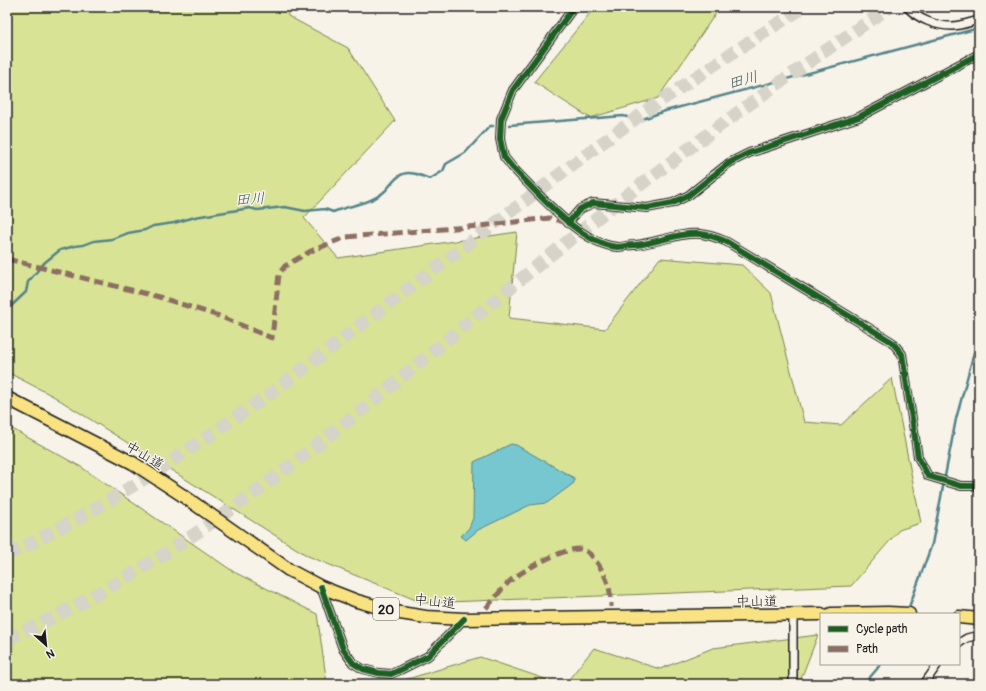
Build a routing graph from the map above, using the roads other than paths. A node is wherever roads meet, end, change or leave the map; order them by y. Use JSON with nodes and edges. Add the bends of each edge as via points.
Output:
{"nodes":[{"id":1,"x":574,"y":7,"type":"edge"},
{"id":2,"x":907,"y":7,"type":"edge"},
{"id":3,"x":979,"y":20,"type":"edge"},
{"id":4,"x":979,"y":54,"type":"edge"},
{"id":5,"x":568,"y":223,"type":"junction"},
{"id":6,"x":7,"y":398,"type":"edge"},
{"id":7,"x":979,"y":486,"type":"edge"},
{"id":8,"x":321,"y":587,"type":"junction"},
{"id":9,"x":820,"y":614,"type":"edge"},
{"id":10,"x":793,"y":616,"type":"junction"},
{"id":11,"x":464,"y":620,"type":"junction"},
{"id":12,"x":979,"y":635,"type":"edge"},
{"id":13,"x":960,"y":642,"type":"edge"},
{"id":14,"x":937,"y":665,"type":"edge"},
{"id":15,"x":793,"y":684,"type":"edge"},
{"id":16,"x":924,"y":684,"type":"edge"}],
"edges":[{"from":1,"to":5,"type":"street","via":[[513,90],[501,119],[500,139],[504,157],[512,167]]},
{"from":2,"to":3,"type":"street","via":[[930,23],[952,26]]},
{"from":4,"to":5,"type":"street","via":[[859,117],[749,153],[730,163],[689,195],[673,203],[647,208],[593,202],[580,209]]},
{"from":5,"to":7,"type":"street","via":[[596,240],[616,247],[680,236],[713,236],[892,342],[902,354],[918,457],[928,476],[961,486]]},
{"from":6,"to":8,"type":"highway","name":"中山道","number":"20","via":[[133,463],[289,570]]},
{"from":8,"to":11,"type":"highway","name":"中山道","number":"20","via":[[357,601],[400,612]]},
{"from":8,"to":11,"type":"street","via":[[343,649],[353,663],[363,669],[379,673],[391,674],[428,656]]},
{"from":9,"to":10,"type":"highway","name":"中山道","number":"20"},
{"from":10,"to":11,"type":"highway","name":"中山道","number":"20"},
{"from":10,"to":15,"type":"street"},
{"from":12,"to":13,"type":"street"},
{"from":14,"to":16,"type":"street"}]}
